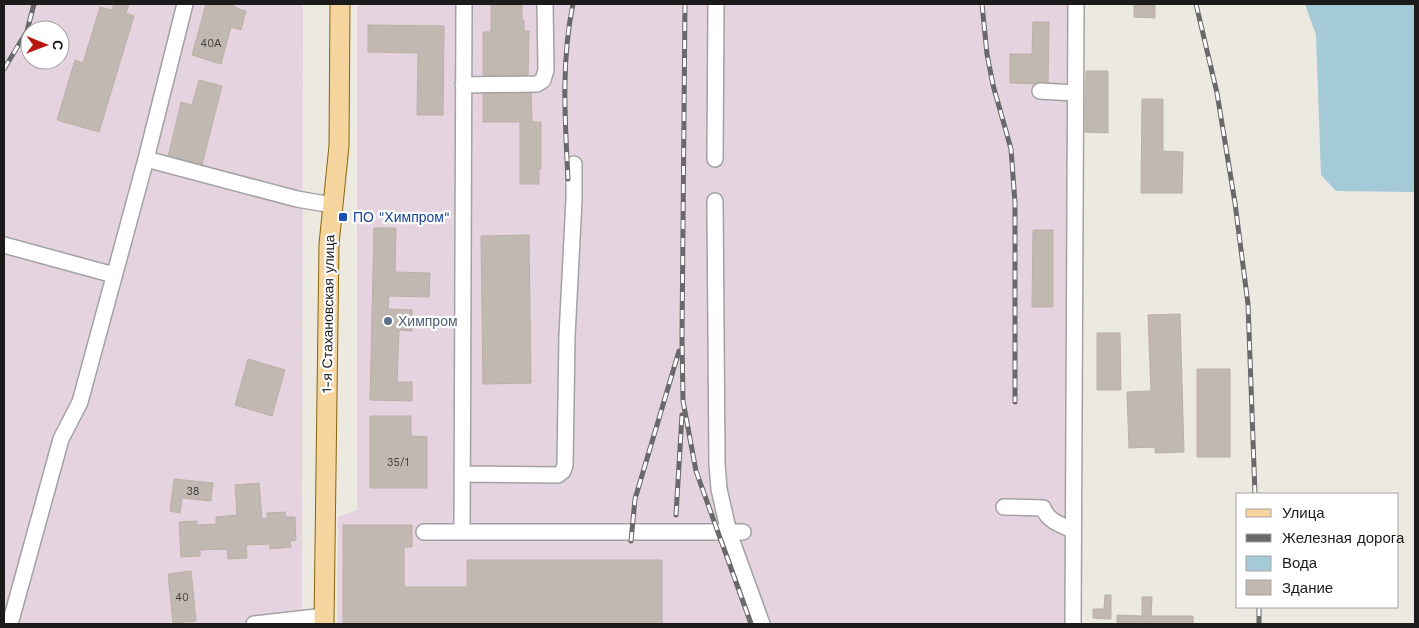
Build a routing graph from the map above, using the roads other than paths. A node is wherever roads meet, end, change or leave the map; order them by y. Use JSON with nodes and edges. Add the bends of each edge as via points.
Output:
{"nodes":[{"id":1,"x":184,"y":4,"type":"edge"},
{"id":2,"x":340,"y":4,"type":"edge"},
{"id":3,"x":464,"y":4,"type":"edge"},
{"id":4,"x":545,"y":4,"type":"edge"},
{"id":5,"x":716,"y":4,"type":"edge"},
{"id":6,"x":1076,"y":4,"type":"edge"},
{"id":7,"x":463,"y":85,"type":"junction"},
{"id":8,"x":1040,"y":91,"type":"dead end"},
{"id":9,"x":1075,"y":93,"type":"junction"},
{"id":10,"x":146,"y":159,"type":"junction"},
{"id":11,"x":715,"y":159,"type":"dead end"},
{"id":12,"x":574,"y":164,"type":"dead end"},
{"id":13,"x":715,"y":201,"type":"dead end"},
{"id":14,"x":332,"y":205,"type":"junction"},
{"id":15,"x":4,"y":245,"type":"edge"},
{"id":16,"x":114,"y":275,"type":"junction"},
{"id":17,"x":462,"y":474,"type":"junction"},
{"id":18,"x":1004,"y":507,"type":"dead end"},
{"id":19,"x":1073,"y":530,"type":"junction"},
{"id":20,"x":424,"y":532,"type":"dead end"},
{"id":21,"x":462,"y":532,"type":"junction"},
{"id":22,"x":736,"y":532,"type":"junction"},
{"id":23,"x":324,"y":620,"type":"edge"},
{"id":24,"x":10,"y":624,"type":"edge"},
{"id":25,"x":254,"y":624,"type":"edge"},
{"id":26,"x":762,"y":624,"type":"edge"},
{"id":27,"x":1073,"y":624,"type":"edge"}],
"edges":[{"from":1,"to":10,"type":"lane"},
{"from":2,"to":14,"type":"main road","name":"1-я Стахановская улица","via":[[340,121]]},
{"from":3,"to":7,"type":"lane"},
{"from":4,"to":7,"type":"lane","via":[[546,70],[543,80],[537,84]]},
{"from":5,"to":11,"type":"lane"},
{"from":6,"to":9,"type":"lane"},
{"from":7,"to":17,"type":"lane"},
{"from":8,"to":9,"type":"lane"},
{"from":9,"to":19,"type":"lane"},
{"from":10,"to":14,"type":"lane","via":[[297,200]]},
{"from":10,"to":16,"type":"lane"},
{"from":12,"to":17,"type":"lane","via":[[563,471],[558,475]]},
{"from":13,"to":22,"type":"lane","via":[[717,464],[722,503]]},
{"from":14,"to":23,"type":"main road","name":"1-я Стахановская улица","via":[[328,244]]},
{"from":15,"to":16,"type":"lane"},
{"from":16,"to":24,"type":"lane","via":[[80,402],[61,439]]},
{"from":17,"to":21,"type":"lane"},
{"from":18,"to":19,"type":"lane","via":[[1043,508],[1054,522]]},
{"from":19,"to":27,"type":"lane"},
{"from":20,"to":21,"type":"lane"},
{"from":21,"to":22,"type":"lane"},
{"from":22,"to":26,"type":"lane"},
{"from":23,"to":25,"type":"lane"}]}
